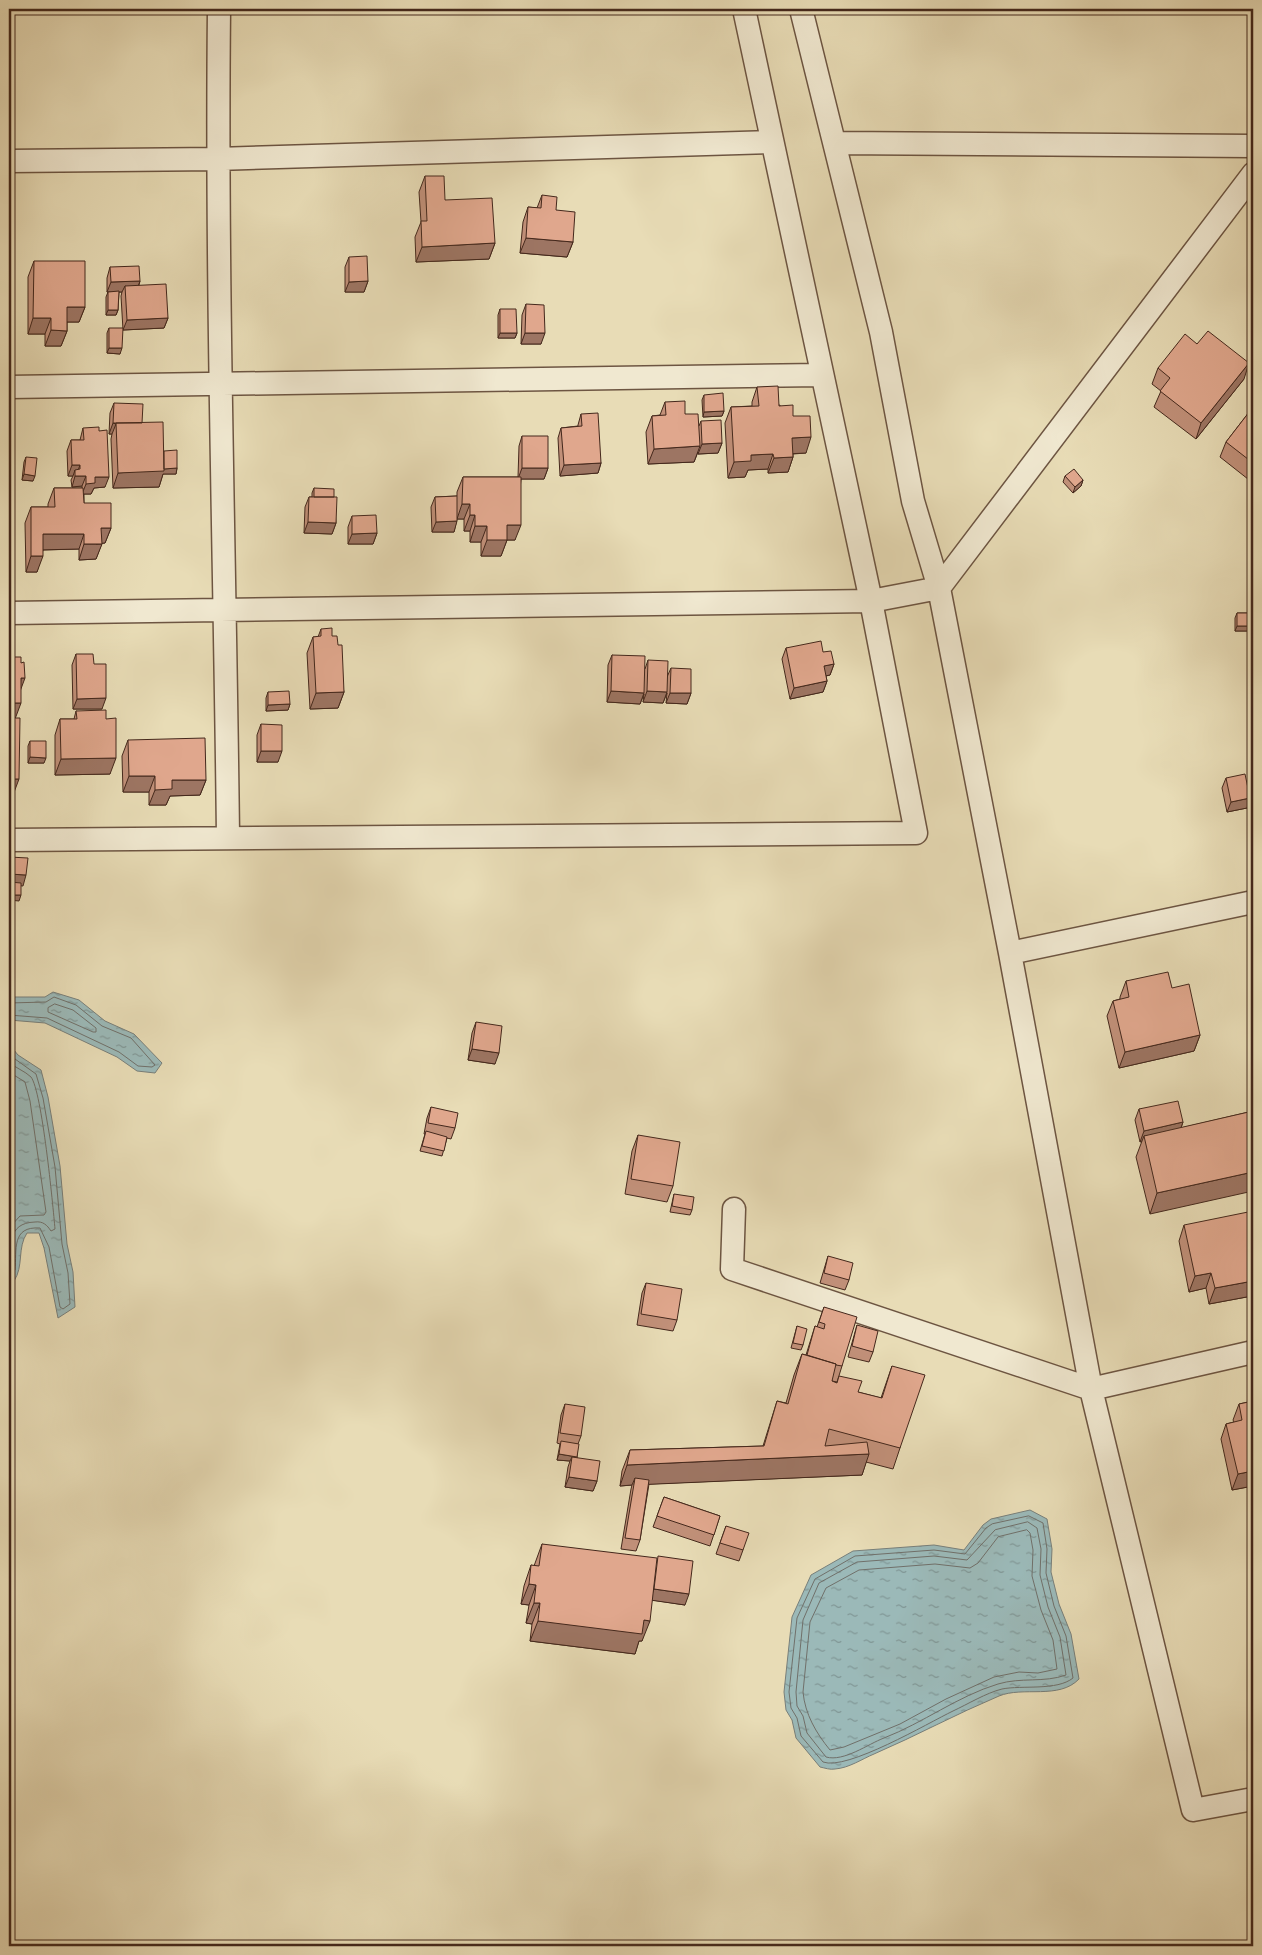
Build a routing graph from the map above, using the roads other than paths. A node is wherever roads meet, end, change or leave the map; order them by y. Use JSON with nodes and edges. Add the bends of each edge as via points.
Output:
{"nodes":[{"id":1,"x":219,"y":9,"type":"edge"},
{"id":2,"x":744,"y":9,"type":"edge"},
{"id":3,"x":801,"y":9,"type":"edge"},
{"id":4,"x":771,"y":142,"type":"junction"},
{"id":5,"x":835,"y":143,"type":"junction"},
{"id":6,"x":1253,"y":146,"type":"edge"},
{"id":7,"x":217,"y":158,"type":"junction"},
{"id":8,"x":9,"y":161,"type":"edge"},
{"id":9,"x":1253,"y":174,"type":"edge"},
{"id":10,"x":821,"y":375,"type":"junction"},
{"id":11,"x":219,"y":384,"type":"junction"},
{"id":12,"x":9,"y":387,"type":"edge"},
{"id":13,"x":939,"y":588,"type":"junction"},
{"id":14,"x":871,"y":601,"type":"junction"},
{"id":15,"x":225,"y":610,"type":"junction"},
{"id":16,"x":9,"y":613,"type":"edge"},
{"id":17,"x":228,"y":837,"type":"junction"},
{"id":18,"x":9,"y":840,"type":"edge"},
{"id":19,"x":1253,"y":902,"type":"edge"},
{"id":20,"x":1010,"y":953,"type":"junction"},
{"id":21,"x":734,"y":1208,"type":"dead end"},
{"id":22,"x":1253,"y":1352,"type":"edge"},
{"id":23,"x":1091,"y":1390,"type":"junction"},
{"id":24,"x":1253,"y":1799,"type":"edge"}],
"edges":[{"from":1,"to":7,"type":"street"},
{"from":2,"to":4,"type":"street"},
{"from":3,"to":5,"type":"street"},
{"from":4,"to":7,"type":"street"},
{"from":4,"to":10,"type":"street"},
{"from":5,"to":6,"type":"street"},
{"from":5,"to":13,"type":"street","via":[[881,332],[913,501]]},
{"from":7,"to":8,"type":"street"},
{"from":7,"to":11,"type":"street"},
{"from":9,"to":13,"type":"street"},
{"from":10,"to":11,"type":"street"},
{"from":10,"to":14,"type":"street"},
{"from":11,"to":12,"type":"street"},
{"from":11,"to":15,"type":"street"},
{"from":13,"to":14,"type":"street"},
{"from":13,"to":20,"type":"street"},
{"from":14,"to":15,"type":"street"},
{"from":14,"to":17,"type":"street","via":[[916,833]]},
{"from":15,"to":16,"type":"street"},
{"from":15,"to":17,"type":"street"},
{"from":17,"to":18,"type":"street"},
{"from":19,"to":20,"type":"street"},
{"from":20,"to":23,"type":"street"},
{"from":21,"to":23,"type":"street","via":[[732,1269]]},
{"from":22,"to":23,"type":"street"},
{"from":23,"to":24,"type":"street","via":[[1194,1810]]}]}
